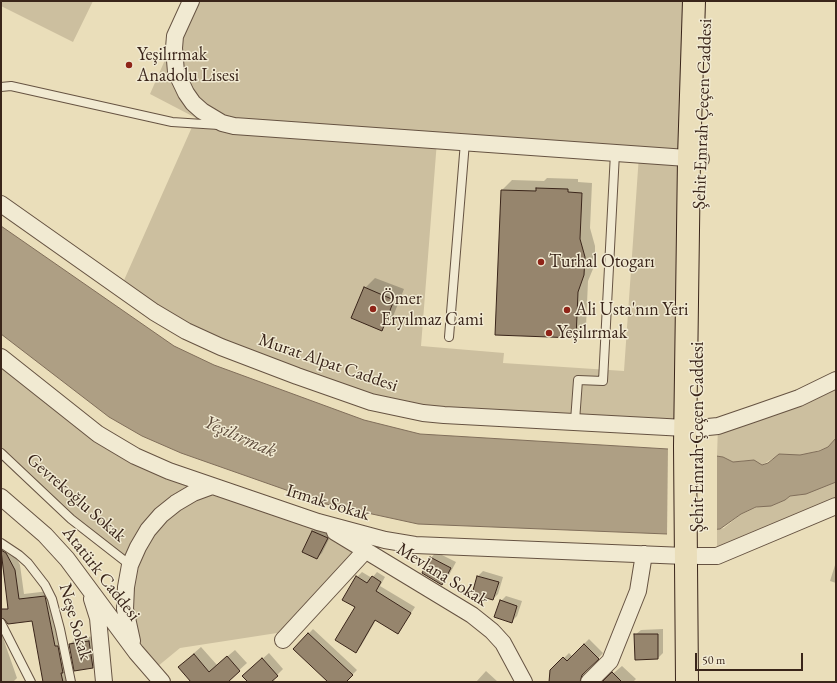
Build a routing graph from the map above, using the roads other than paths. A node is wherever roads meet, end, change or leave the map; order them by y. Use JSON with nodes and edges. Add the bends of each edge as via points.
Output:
{"nodes":[{"id":1,"x":191,"y":1,"type":"edge"},
{"id":2,"x":694,"y":1,"type":"edge"},
{"id":3,"x":707,"y":1,"type":"edge"},
{"id":4,"x":1,"y":87,"type":"edge"},
{"id":5,"x":234,"y":126,"type":"junction"},
{"id":6,"x":465,"y":142,"type":"junction"},
{"id":7,"x":615,"y":153,"type":"junction"},
{"id":8,"x":695,"y":158,"type":"junction"},
{"id":9,"x":1,"y":204,"type":"edge"},
{"id":10,"x":449,"y":336,"type":"dead end"},
{"id":11,"x":1,"y":358,"type":"edge"},
{"id":12,"x":836,"y":380,"type":"edge"},
{"id":13,"x":575,"y":421,"type":"junction"},
{"id":14,"x":691,"y":437,"type":"junction"},
{"id":15,"x":1,"y":453,"type":"edge"},
{"id":16,"x":212,"y":486,"type":"junction"},
{"id":17,"x":1,"y":498,"type":"edge"},
{"id":18,"x":836,"y":506,"type":"edge"},
{"id":19,"x":318,"y":522,"type":"junction"},
{"id":20,"x":1,"y":543,"type":"edge"},
{"id":21,"x":366,"y":551,"type":"junction"},
{"id":22,"x":644,"y":554,"type":"junction"},
{"id":23,"x":691,"y":556,"type":"junction"},
{"id":24,"x":130,"y":565,"type":"junction"},
{"id":25,"x":89,"y":588,"type":"junction"},
{"id":26,"x":1,"y":623,"type":"edge"},
{"id":27,"x":283,"y":640,"type":"dead end"},
{"id":28,"x":136,"y":652,"type":"junction"},
{"id":29,"x":31,"y":682,"type":"edge"},
{"id":30,"x":71,"y":682,"type":"edge"},
{"id":31,"x":104,"y":682,"type":"edge"},
{"id":32,"x":162,"y":682,"type":"edge"},
{"id":33,"x":524,"y":682,"type":"edge"},
{"id":34,"x":589,"y":682,"type":"edge"},
{"id":35,"x":687,"y":682,"type":"edge"},
{"id":36,"x":700,"y":682,"type":"edge"}],
"edges":[{"from":1,"to":5,"type":"street","via":[[175,36],[176,72],[186,93],[202,111],[222,123]]},
{"from":2,"to":8,"type":"highway"},
{"from":3,"to":8,"type":"highway","name":"Şehit Emrah Çeçen Caddesi"},
{"from":4,"to":5,"type":"lane","via":[[11,86],[172,122]]},
{"from":5,"to":6,"type":"street"},
{"from":6,"to":7,"type":"street"},
{"from":6,"to":10,"type":"lane"},
{"from":7,"to":8,"type":"street"},
{"from":7,"to":13,"type":"lane","via":[[602,381],[578,380]]},
{"from":8,"to":14,"type":"highway","name":"Şehit Emrah Çeçen Caddesi"},
{"from":9,"to":13,"type":"street","name":"Murat Alpat Caddesi","via":[[154,312],[186,331],[290,374],[371,402],[423,413]]},
{"from":11,"to":16,"type":"street","name":"Irmak Sokak","via":[[98,434],[135,456]]},
{"from":12,"to":14,"type":"street","name":"Murat Alpat Caddesi","via":[[798,398]]},
{"from":13,"to":14,"type":"street","name":"Murat Alpat Caddesi"},
{"from":14,"to":23,"type":"highway","name":"Şehit Emrah Çeçen Caddesi"},
{"from":15,"to":24,"type":"lane","name":"Gevrekoğlu Sokak","via":[[71,519]]},
{"from":16,"to":19,"type":"street","name":"Irmak Sokak"},
{"from":16,"to":24,"type":"street","via":[[182,500],[161,515],[148,530]]},
{"from":17,"to":25,"type":"street","name":"Atatürk Caddesi","via":[[45,535]]},
{"from":18,"to":23,"type":"street","name":"Irmak Sokak","via":[[717,556]]},
{"from":19,"to":21,"type":"street","name":"Mevlana Sokak"},
{"from":19,"to":22,"type":"street","name":"Irmak Sokak","via":[[385,540],[415,545]]},
{"from":20,"to":30,"type":"lane","name":"Neşe Sokak","via":[[28,563],[45,585],[52,599]]},
{"from":21,"to":27,"type":"street"},
{"from":21,"to":33,"type":"street","name":"Mevlana Sokak","via":[[472,615],[492,631],[503,643]]},
{"from":22,"to":23,"type":"street","name":"Irmak Sokak"},
{"from":22,"to":34,"type":"street","via":[[638,591],[610,661]]},
{"from":23,"to":35,"type":"highway","name":"Şehit Emrah Çeçen Caddesi"},
{"from":23,"to":36,"type":"highway","name":"Şehit Emrah Çeçen Caddesi"},
{"from":24,"to":28,"type":"street","via":[[125,609]]},
{"from":25,"to":28,"type":"street","name":"Atatürk Caddesi"},
{"from":25,"to":31,"type":"street","name":"Neşe Sokak","via":[[98,618]]},
{"from":26,"to":29,"type":"lane"},
{"from":28,"to":32,"type":"street","name":"Atatürk Caddesi"}]}
